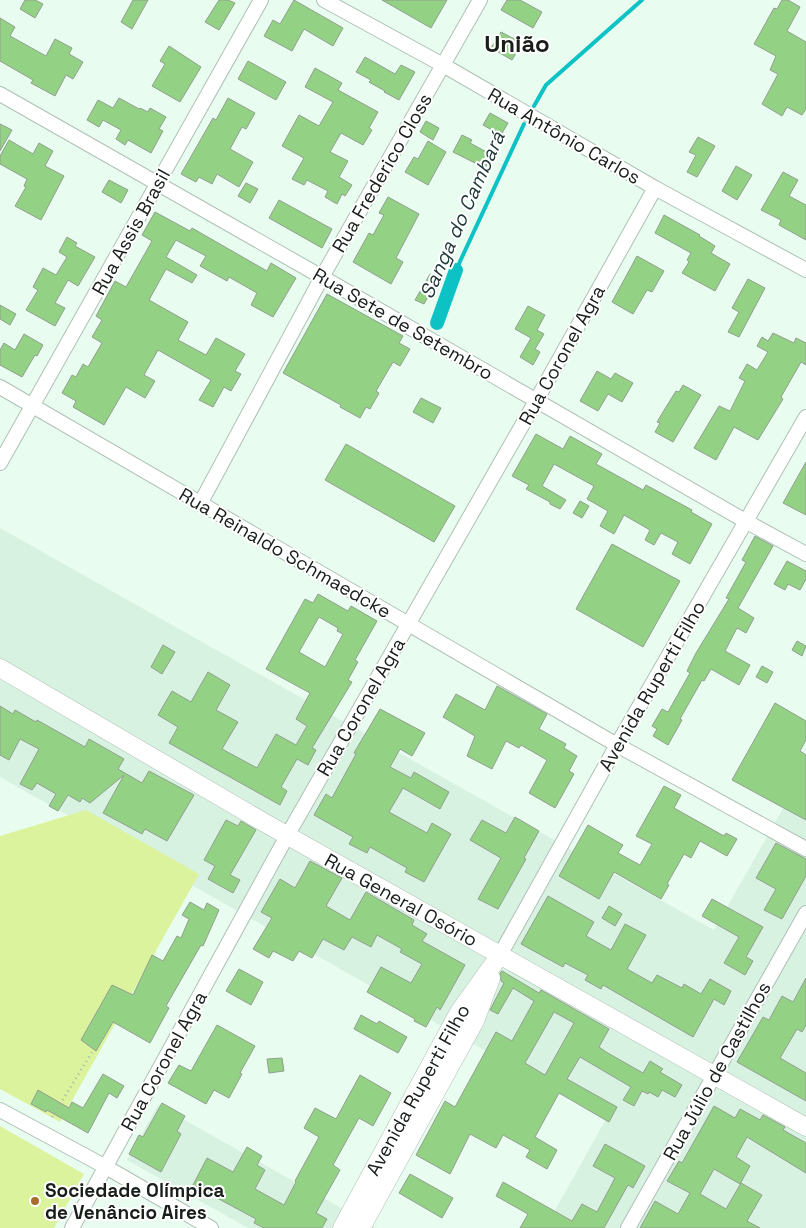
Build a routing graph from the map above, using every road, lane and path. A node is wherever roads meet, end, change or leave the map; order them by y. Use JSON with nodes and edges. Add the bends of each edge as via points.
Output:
{"nodes":[{"id":1,"x":261,"y":0,"type":"edge"},
{"id":2,"x":324,"y":0,"type":"edge"},
{"id":3,"x":480,"y":0,"type":"edge"},
{"id":4,"x":443,"y":65,"type":"junction"},
{"id":5,"x":0,"y":94,"type":"edge"},
{"id":6,"x":158,"y":185,"type":"junction"},
{"id":7,"x":655,"y":188,"type":"junction"},
{"id":8,"x":806,"y":270,"type":"edge"},
{"id":9,"x":322,"y":277,"type":"junction"},
{"id":10,"x":0,"y":387,"type":"edge"},
{"id":11,"x":536,"y":401,"type":"junction"},
{"id":12,"x":33,"y":405,"type":"junction"},
{"id":13,"x":806,"y":417,"type":"edge"},
{"id":14,"x":0,"y":463,"type":"edge"},
{"id":15,"x":200,"y":504,"type":"junction"},
{"id":16,"x":747,"y":522,"type":"junction"},
{"id":17,"x":806,"y":554,"type":"edge"},
{"id":18,"x":408,"y":624,"type":"junction"},
{"id":19,"x":0,"y":668,"type":"edge"},
{"id":20,"x":617,"y":745,"type":"junction"},
{"id":21,"x":287,"y":836,"type":"junction"},
{"id":22,"x":806,"y":849,"type":"edge"},
{"id":23,"x":806,"y":913,"type":"edge"},
{"id":24,"x":500,"y":955,"type":"junction"},
{"id":25,"x":94,"y":1049,"type":"dead end"},
{"id":26,"x":714,"y":1076,"type":"junction"},
{"id":27,"x":0,"y":1110,"type":"edge"},
{"id":28,"x":52,"y":1117,"type":"dead end"},
{"id":29,"x":806,"y":1127,"type":"edge"},
{"id":30,"x":106,"y":1167,"type":"junction"},
{"id":31,"x":72,"y":1228,"type":"edge"},
{"id":32,"x":211,"y":1228,"type":"edge"},
{"id":33,"x":342,"y":1228,"type":"edge"},
{"id":34,"x":361,"y":1228,"type":"edge"},
{"id":35,"x":628,"y":1228,"type":"edge"}],
"edges":[{"from":1,"to":6,"type":"street","name":"Rua Assis Brasil"},
{"from":2,"to":4,"type":"street","name":"Rua Antônio Carlos"},
{"from":3,"to":4,"type":"street","name":"Rua Frederico Closs"},
{"from":4,"to":7,"type":"street","name":"Rua Antônio Carlos"},
{"from":4,"to":9,"type":"street","name":"Rua Frederico Closs"},
{"from":5,"to":6,"type":"street","name":"Rua Sete de Setembro"},
{"from":6,"to":9,"type":"street","name":"Rua Sete de Setembro"},
{"from":6,"to":12,"type":"street","name":"Rua Assis Brasil"},
{"from":7,"to":8,"type":"street","name":"Rua Antônio Carlos"},
{"from":7,"to":11,"type":"street","name":"Rua Coronel Agra"},
{"from":9,"to":11,"type":"street","name":"Rua Sete de Setembro"},
{"from":9,"to":15,"type":"street","name":"Rua Frederico Closs"},
{"from":10,"to":12,"type":"street","name":"Rua Reinaldo Schmaedcke"},
{"from":11,"to":16,"type":"street","name":"Rua Sete de Setembro"},
{"from":11,"to":18,"type":"street","name":"Rua Coronel Agra"},
{"from":12,"to":14,"type":"street","name":"Rua Assis Brasil"},
{"from":12,"to":15,"type":"street","name":"Rua Reinaldo Schmaedcke"},
{"from":13,"to":16,"type":"street","name":"Avenida Ruperti Filho"},
{"from":15,"to":18,"type":"street","name":"Rua Reinaldo Schmaedcke"},
{"from":16,"to":17,"type":"street","name":"Rua Sete de Setembro"},
{"from":16,"to":20,"type":"street","name":"Avenida Ruperti Filho"},
{"from":18,"to":20,"type":"street","name":"Rua Reinaldo Schmaedcke"},
{"from":18,"to":21,"type":"street","name":"Rua Coronel Agra"},
{"from":19,"to":21,"type":"main road","name":"Rua General Osório"},
{"from":20,"to":22,"type":"street","name":"Rua Reinaldo Schmaedcke"},
{"from":20,"to":24,"type":"street","name":"Avenida Ruperti Filho"},
{"from":21,"to":24,"type":"main road","name":"Rua General Osório"},
{"from":21,"to":30,"type":"street","name":"Rua Coronel Agra"},
{"from":23,"to":26,"type":"street","name":"Rua Júlio de Castilhos"},
{"from":24,"to":26,"type":"main road","name":"Rua General Osório"},
{"from":24,"to":33,"type":"main road","name":"Avenida Ruperti Filho","via":[[459,1012]]},
{"from":24,"to":34,"type":"main road","name":"Avenida Ruperti Filho","via":[[475,1021]]},
{"from":25,"to":28,"type":"path"},
{"from":26,"to":29,"type":"main road","name":"Rua General Osório"},
{"from":26,"to":35,"type":"street","name":"Rua Júlio de Castilhos"},
{"from":27,"to":30,"type":"street"},
{"from":30,"to":31,"type":"street","name":"Rua Coronel Agra"},
{"from":30,"to":32,"type":"street"}]}
